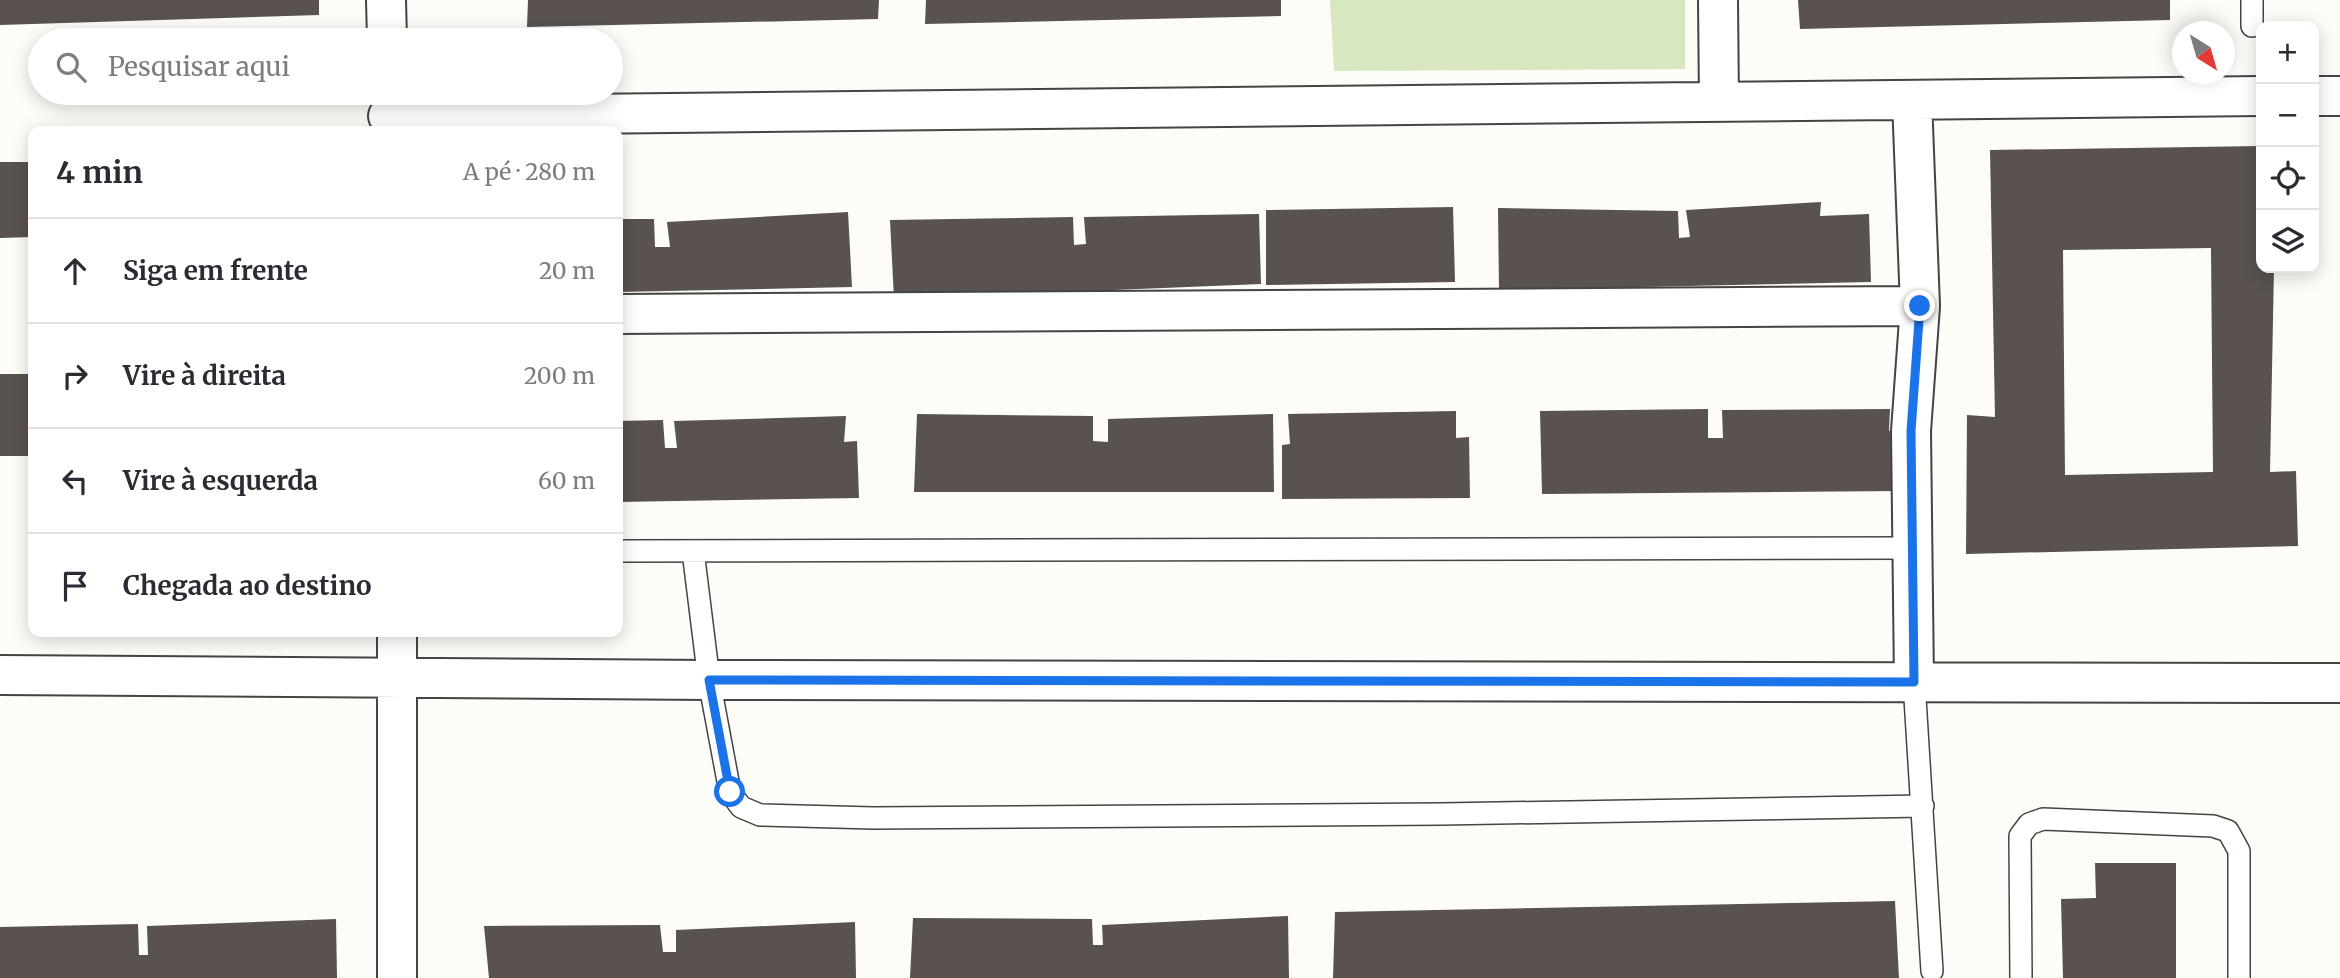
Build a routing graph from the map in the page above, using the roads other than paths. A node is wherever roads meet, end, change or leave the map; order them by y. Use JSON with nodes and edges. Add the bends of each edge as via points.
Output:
{"nodes":[{"id":1,"x":386,"y":0,"type":"edge"},
{"id":2,"x":1718,"y":0,"type":"edge"},
{"id":3,"x":2252,"y":0,"type":"edge"},
{"id":4,"x":2252,"y":26,"type":"dead end"},
{"id":5,"x":387,"y":28,"type":"edge"},
{"id":6,"x":2256,"y":96,"type":"edge"},
{"id":7,"x":2319,"y":96,"type":"edge"},
{"id":8,"x":2340,"y":96,"type":"edge"},
{"id":9,"x":1912,"y":100,"type":"junction"},
{"id":10,"x":1719,"y":102,"type":"junction"},
{"id":11,"x":388,"y":113,"type":"edge"},
{"id":12,"x":1920,"y":306,"type":"junction"},
{"id":13,"x":623,"y":314,"type":"edge"},
{"id":14,"x":1913,"y":548,"type":"junction"},
{"id":15,"x":623,"y":551,"type":"edge"},
{"id":16,"x":693,"y":551,"type":"junction"},
{"id":17,"x":397,"y":637,"type":"edge"},
{"id":18,"x":0,"y":676,"type":"edge"},
{"id":19,"x":398,"y":678,"type":"junction"},
{"id":20,"x":709,"y":680,"type":"junction"},
{"id":21,"x":1914,"y":682,"type":"junction"},
{"id":22,"x":2340,"y":683,"type":"edge"},
{"id":23,"x":1923,"y":806,"type":"junction"},
{"id":24,"x":1932,"y":971,"type":"dead end"},
{"id":25,"x":397,"y":978,"type":"edge"},
{"id":26,"x":2021,"y":978,"type":"edge"},
{"id":27,"x":2239,"y":978,"type":"edge"}],
"edges":[{"from":1,"to":5,"type":"street"},
{"from":2,"to":10,"type":"street"},
{"from":3,"to":4,"type":"lane"},
{"from":6,"to":9,"type":"street"},
{"from":7,"to":8,"type":"street"},
{"from":9,"to":10,"type":"street"},
{"from":9,"to":12,"type":"street"},
{"from":10,"to":11,"type":"street"},
{"from":12,"to":13,"type":"street"},
{"from":12,"to":14,"type":"street","via":[[1911,431]]},
{"from":14,"to":16,"type":"lane"},
{"from":14,"to":21,"type":"street"},
{"from":15,"to":16,"type":"lane"},
{"from":16,"to":20,"type":"lane"},
{"from":17,"to":19,"type":"street"},
{"from":18,"to":19,"type":"street"},
{"from":19,"to":20,"type":"street"},
{"from":19,"to":25,"type":"street"},
{"from":20,"to":21,"type":"street"},
{"from":20,"to":23,"type":"lane","via":[[730,792],[741,807],[760,815],[1442,814]]},
{"from":21,"to":22,"type":"street"},
{"from":21,"to":23,"type":"lane"},
{"from":23,"to":24,"type":"lane"},
{"from":26,"to":27,"type":"lane","via":[[2020,836],[2029,824],[2043,819],[2213,826],[2228,831],[2239,851]]}]}
